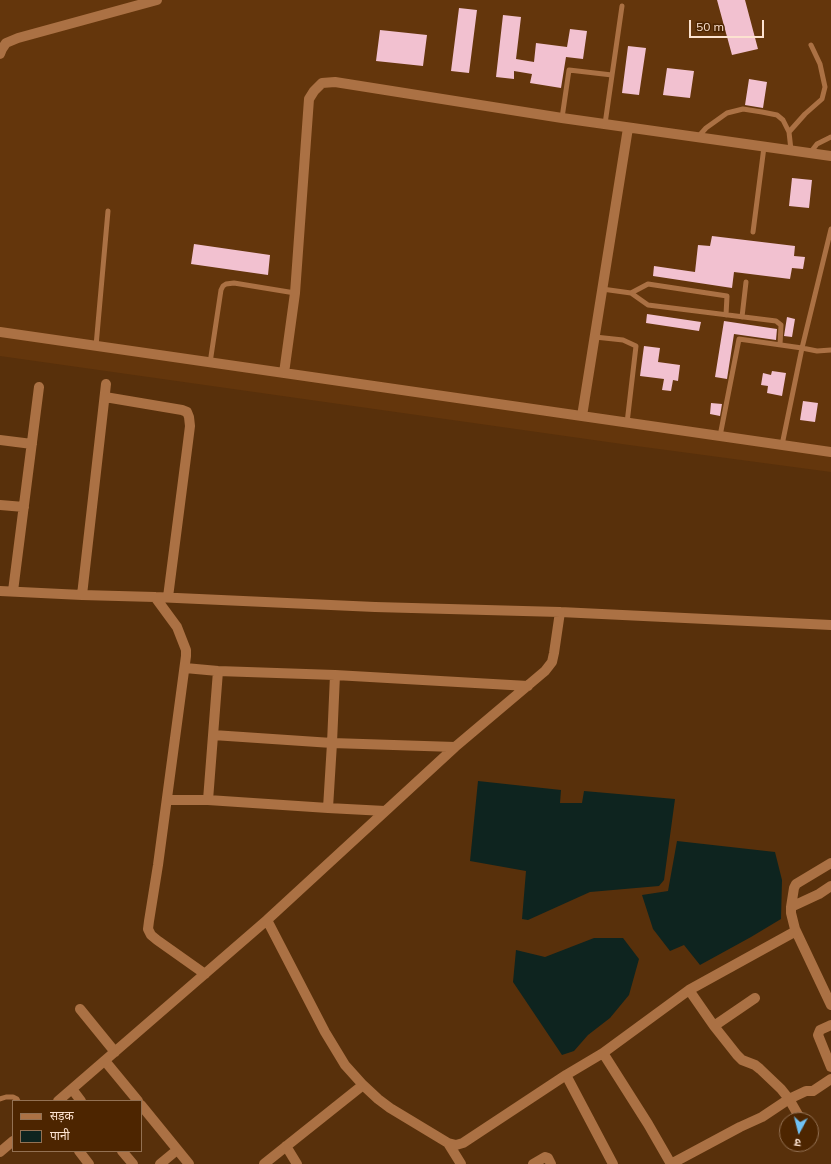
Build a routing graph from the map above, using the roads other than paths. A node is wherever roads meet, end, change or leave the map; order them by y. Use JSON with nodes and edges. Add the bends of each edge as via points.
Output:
{"nodes":[{"id":1,"x":157,"y":0,"type":"edge"},
{"id":2,"x":622,"y":6,"type":"dead end"},
{"id":3,"x":811,"y":45,"type":"dead end"},
{"id":4,"x":0,"y":54,"type":"edge"},
{"id":5,"x":612,"y":74,"type":"junction"},
{"id":6,"x":562,"y":118,"type":"junction"},
{"id":7,"x":605,"y":124,"type":"junction"},
{"id":8,"x":628,"y":128,"type":"junction"},
{"id":9,"x":790,"y":132,"type":"junction"},
{"id":10,"x":831,"y":137,"type":"edge"},
{"id":11,"x":698,"y":138,"type":"junction"},
{"id":12,"x":764,"y":147,"type":"junction"},
{"id":13,"x":791,"y":150,"type":"junction"},
{"id":14,"x":810,"y":153,"type":"junction"},
{"id":15,"x":831,"y":156,"type":"edge"},
{"id":16,"x":108,"y":211,"type":"dead end"},
{"id":17,"x":831,"y":229,"type":"edge"},
{"id":18,"x":753,"y":232,"type":"dead end"},
{"id":19,"x":746,"y":282,"type":"dead end"},
{"id":20,"x":602,"y":289,"type":"junction"},
{"id":21,"x":295,"y":293,"type":"junction"},
{"id":22,"x":631,"y":293,"type":"junction"},
{"id":23,"x":726,"y":315,"type":"junction"},
{"id":24,"x":742,"y":317,"type":"junction"},
{"id":25,"x":0,"y":332,"type":"edge"},
{"id":26,"x":595,"y":337,"type":"junction"},
{"id":27,"x":780,"y":344,"type":"junction"},
{"id":28,"x":96,"y":346,"type":"junction"},
{"id":29,"x":802,"y":348,"type":"junction"},
{"id":30,"x":831,"y":350,"type":"edge"},
{"id":31,"x":210,"y":363,"type":"junction"},
{"id":32,"x":284,"y":373,"type":"junction"},
{"id":33,"x":106,"y":384,"type":"dead end"},
{"id":34,"x":39,"y":387,"type":"dead end"},
{"id":35,"x":105,"y":397,"type":"junction"},
{"id":36,"x":582,"y":416,"type":"junction"},
{"id":37,"x":627,"y":423,"type":"junction"},
{"id":38,"x":720,"y":436,"type":"junction"},
{"id":39,"x":0,"y":440,"type":"edge"},
{"id":40,"x":32,"y":444,"type":"junction"},
{"id":41,"x":782,"y":445,"type":"junction"},
{"id":42,"x":831,"y":452,"type":"edge"},
{"id":43,"x":0,"y":505,"type":"edge"},
{"id":44,"x":24,"y":507,"type":"junction"},
{"id":45,"x":0,"y":591,"type":"edge"},
{"id":46,"x":13,"y":591,"type":"junction"},
{"id":47,"x":82,"y":595,"type":"junction"},
{"id":48,"x":155,"y":597,"type":"junction"},
{"id":49,"x":168,"y":597,"type":"junction"},
{"id":50,"x":560,"y":612,"type":"junction"},
{"id":51,"x":831,"y":626,"type":"edge"},
{"id":52,"x":185,"y":668,"type":"junction"},
{"id":53,"x":218,"y":671,"type":"junction"},
{"id":54,"x":335,"y":675,"type":"junction"},
{"id":55,"x":528,"y":686,"type":"junction"},
{"id":56,"x":213,"y":735,"type":"junction"},
{"id":57,"x":332,"y":743,"type":"junction"},
{"id":58,"x":455,"y":747,"type":"junction"},
{"id":59,"x":167,"y":800,"type":"junction"},
{"id":60,"x":208,"y":800,"type":"junction"},
{"id":61,"x":328,"y":808,"type":"junction"},
{"id":62,"x":385,"y":811,"type":"junction"},
{"id":63,"x":831,"y":863,"type":"edge"},
{"id":64,"x":831,"y":886,"type":"edge"},
{"id":65,"x":791,"y":907,"type":"junction"},
{"id":66,"x":267,"y":920,"type":"junction"},
{"id":67,"x":796,"y":931,"type":"junction"},
{"id":68,"x":205,"y":974,"type":"junction"},
{"id":69,"x":689,"y":990,"type":"junction"},
{"id":70,"x":755,"y":998,"type":"dead end"},
{"id":71,"x":831,"y":1006,"type":"edge"},
{"id":72,"x":80,"y":1009,"type":"dead end"},
{"id":73,"x":831,"y":1025,"type":"edge"},
{"id":74,"x":714,"y":1026,"type":"junction"},
{"id":75,"x":115,"y":1052,"type":"junction"},
{"id":76,"x":602,"y":1053,"type":"junction"},
{"id":77,"x":106,"y":1061,"type":"junction"},
{"id":78,"x":831,"y":1067,"type":"edge"},
{"id":79,"x":566,"y":1075,"type":"junction"},
{"id":80,"x":831,"y":1078,"type":"edge"},
{"id":81,"x":363,"y":1085,"type":"junction"},
{"id":82,"x":72,"y":1089,"type":"junction"},
{"id":83,"x":0,"y":1099,"type":"edge"},
{"id":84,"x":789,"y":1099,"type":"junction"},
{"id":85,"x":17,"y":1100,"type":"edge"},
{"id":86,"x":59,"y":1100,"type":"edge"},
{"id":87,"x":80,"y":1100,"type":"edge"},
{"id":88,"x":137,"y":1100,"type":"edge"},
{"id":89,"x":142,"y":1106,"type":"edge"},
{"id":90,"x":796,"y":1112,"type":"edge"},
{"id":91,"x":12,"y":1142,"type":"edge"},
{"id":92,"x":448,"y":1143,"type":"junction"},
{"id":93,"x":286,"y":1146,"type":"junction"},
{"id":94,"x":177,"y":1150,"type":"junction"},
{"id":95,"x":1,"y":1151,"type":"edge"},
{"id":96,"x":80,"y":1152,"type":"edge"},
{"id":97,"x":123,"y":1152,"type":"edge"},
{"id":98,"x":89,"y":1164,"type":"edge"},
{"id":99,"x":133,"y":1164,"type":"edge"},
{"id":100,"x":160,"y":1164,"type":"edge"},
{"id":101,"x":189,"y":1164,"type":"edge"},
{"id":102,"x":264,"y":1164,"type":"edge"},
{"id":103,"x":297,"y":1164,"type":"edge"},
{"id":104,"x":461,"y":1164,"type":"edge"},
{"id":105,"x":534,"y":1164,"type":"edge"},
{"id":106,"x":551,"y":1164,"type":"edge"},
{"id":107,"x":613,"y":1164,"type":"edge"},
{"id":108,"x":671,"y":1164,"type":"edge"}],
"edges":[{"from":1,"to":4,"type":"street","via":[[18,38],[6,43]]},
{"from":2,"to":5,"type":"lane"},
{"from":3,"to":9,"type":"lane","via":[[820,64],[825,87],[822,99]]},
{"from":5,"to":6,"type":"lane","via":[[569,70]]},
{"from":5,"to":7,"type":"lane"},
{"from":6,"to":7,"type":"street"},
{"from":6,"to":21,"type":"street","via":[[335,82],[322,83],[309,99]]},
{"from":7,"to":8,"type":"street"},
{"from":8,"to":11,"type":"street"},
{"from":8,"to":20,"type":"street"},
{"from":9,"to":11,"type":"lane","via":[[777,115],[743,109],[727,113],[706,128]]},
{"from":9,"to":13,"type":"lane"},
{"from":10,"to":14,"type":"lane","via":[[817,144]]},
{"from":11,"to":12,"type":"street"},
{"from":12,"to":13,"type":"street"},
{"from":12,"to":18,"type":"lane"},
{"from":13,"to":14,"type":"street"},
{"from":14,"to":15,"type":"street"},
{"from":16,"to":28,"type":"lane"},
{"from":17,"to":29,"type":"lane"},
{"from":19,"to":24,"type":"lane"},
{"from":20,"to":22,"type":"lane"},
{"from":20,"to":26,"type":"street"},
{"from":21,"to":31,"type":"lane","via":[[234,283],[223,286]]},
{"from":21,"to":32,"type":"street"},
{"from":22,"to":23,"type":"lane","via":[[648,305]]},
{"from":22,"to":23,"type":"lane","via":[[648,284],[728,296]]},
{"from":23,"to":24,"type":"lane"},
{"from":24,"to":27,"type":"lane","via":[[776,321],[781,325]]},
{"from":25,"to":28,"type":"street"},
{"from":26,"to":36,"type":"street"},
{"from":26,"to":37,"type":"lane","via":[[623,340],[636,346]]},
{"from":27,"to":29,"type":"lane"},
{"from":27,"to":38,"type":"lane","via":[[739,339]]},
{"from":28,"to":31,"type":"street"},
{"from":29,"to":30,"type":"lane"},
{"from":29,"to":41,"type":"lane"},
{"from":31,"to":32,"type":"street"},
{"from":32,"to":36,"type":"street"},
{"from":33,"to":35,"type":"street"},
{"from":34,"to":40,"type":"street"},
{"from":35,"to":47,"type":"street"},
{"from":35,"to":49,"type":"street","via":[[182,410],[187,412],[189,417],[190,426]]},
{"from":36,"to":37,"type":"street"},
{"from":37,"to":38,"type":"street"},
{"from":38,"to":41,"type":"street"},
{"from":39,"to":40,"type":"street"},
{"from":40,"to":44,"type":"street"},
{"from":41,"to":42,"type":"street"},
{"from":43,"to":44,"type":"street"},
{"from":44,"to":46,"type":"street"},
{"from":45,"to":46,"type":"street"},
{"from":46,"to":47,"type":"street"},
{"from":47,"to":48,"type":"street"},
{"from":48,"to":49,"type":"street"},
{"from":48,"to":52,"type":"street","via":[[177,626],[183,639],[186,650]]},
{"from":49,"to":50,"type":"street","via":[[375,607]]},
{"from":50,"to":51,"type":"street"},
{"from":50,"to":55,"type":"street","via":[[552,662]]},
{"from":52,"to":53,"type":"street"},
{"from":52,"to":59,"type":"street"},
{"from":53,"to":54,"type":"street"},
{"from":53,"to":56,"type":"street"},
{"from":54,"to":55,"type":"street"},
{"from":54,"to":57,"type":"street"},
{"from":55,"to":58,"type":"street"},
{"from":56,"to":57,"type":"street"},
{"from":56,"to":60,"type":"street"},
{"from":57,"to":58,"type":"street"},
{"from":57,"to":61,"type":"street"},
{"from":58,"to":62,"type":"street"},
{"from":59,"to":60,"type":"street"},
{"from":59,"to":68,"type":"street","via":[[148,929],[157,940]]},
{"from":60,"to":61,"type":"street"},
{"from":61,"to":62,"type":"street"},
{"from":62,"to":66,"type":"street"},
{"from":63,"to":65,"type":"street","via":[[796,884]]},
{"from":64,"to":65,"type":"street"},
{"from":65,"to":67,"type":"street"},
{"from":66,"to":68,"type":"street"},
{"from":66,"to":81,"type":"street","via":[[325,1032],[345,1065]]},
{"from":67,"to":69,"type":"street"},
{"from":67,"to":71,"type":"street"},
{"from":68,"to":75,"type":"street"},
{"from":69,"to":74,"type":"street"},
{"from":69,"to":76,"type":"street"},
{"from":70,"to":74,"type":"street"},
{"from":72,"to":75,"type":"street"},
{"from":73,"to":78,"type":"street","via":[[820,1030],[818,1035]]},
{"from":74,"to":84,"type":"street","via":[[742,1060],[760,1069]]},
{"from":75,"to":77,"type":"street"},
{"from":76,"to":79,"type":"street"},
{"from":76,"to":108,"type":"street"},
{"from":77,"to":82,"type":"street"},
{"from":77,"to":88,"type":"street"},
{"from":79,"to":92,"type":"street","via":[[464,1143]]},
{"from":79,"to":107,"type":"street"},
{"from":80,"to":84,"type":"street","via":[[814,1091],[806,1091]]},
{"from":81,"to":92,"type":"street","via":[[390,1108]]},
{"from":81,"to":93,"type":"street"},
{"from":82,"to":86,"type":"street"},
{"from":82,"to":87,"type":"street"},
{"from":83,"to":85,"type":"lane","via":[[13,1097]]},
{"from":84,"to":90,"type":"street"},
{"from":84,"to":108,"type":"street","via":[[762,1117]]},
{"from":89,"to":94,"type":"street"},
{"from":91,"to":95,"type":"street"},
{"from":92,"to":104,"type":"street"},
{"from":93,"to":102,"type":"street"},
{"from":93,"to":103,"type":"street"},
{"from":94,"to":100,"type":"street"},
{"from":94,"to":101,"type":"street"},
{"from":96,"to":98,"type":"street"},
{"from":97,"to":99,"type":"street"},
{"from":105,"to":106,"type":"street","via":[[544,1157],[548,1158]]}]}
